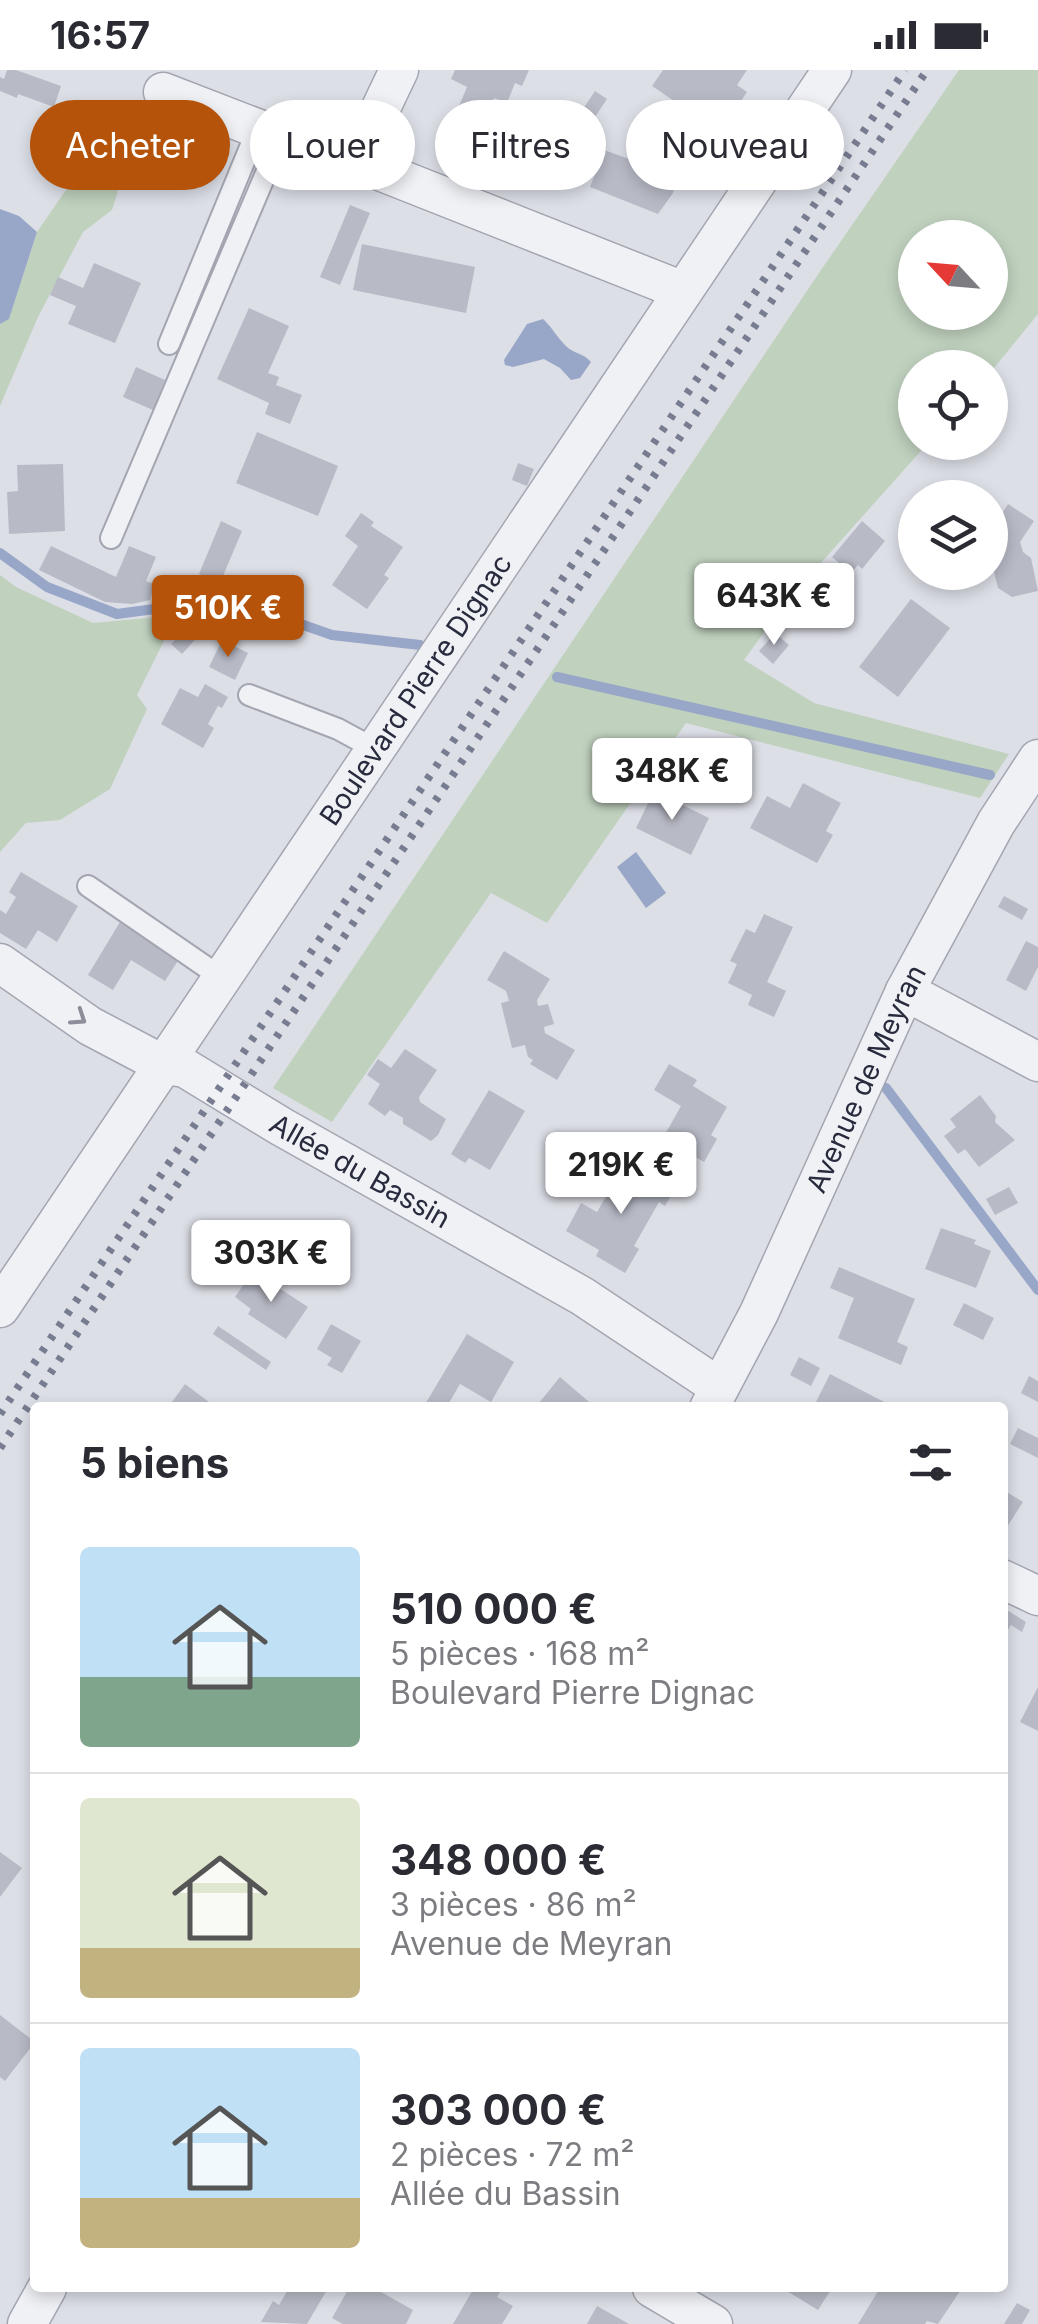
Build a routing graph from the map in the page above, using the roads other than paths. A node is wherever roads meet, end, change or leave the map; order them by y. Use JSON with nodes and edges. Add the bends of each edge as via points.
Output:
{"nodes":[{"id":1,"x":398,"y":70,"type":"edge"},
{"id":2,"x":832,"y":70,"type":"edge"},
{"id":3,"x":163,"y":92,"type":"dead end"},
{"id":4,"x":384,"y":100,"type":"edge"},
{"id":5,"x":250,"y":125,"type":"edge"},
{"id":6,"x":250,"y":175,"type":"edge"},
{"id":7,"x":250,"y":184,"type":"edge"},
{"id":8,"x":415,"y":185,"type":"edge"},
{"id":9,"x":683,"y":292,"type":"junction"},
{"id":10,"x":169,"y":344,"type":"dead end"},
{"id":11,"x":112,"y":538,"type":"dead end"},
{"id":12,"x":249,"y":695,"type":"dead end"},
{"id":13,"x":376,"y":749,"type":"junction"},
{"id":14,"x":1038,"y":760,"type":"edge"},
{"id":15,"x":88,"y":886,"type":"dead end"},
{"id":16,"x":0,"y":963,"type":"edge"},
{"id":17,"x":222,"y":978,"type":"junction"},
{"id":18,"x":905,"y":991,"type":"junction"},
{"id":19,"x":1038,"y":1062,"type":"edge"},
{"id":20,"x":164,"y":1065,"type":"junction"},
{"id":21,"x":0,"y":1308,"type":"edge"},
{"id":22,"x":716,"y":1401,"type":"edge"},
{"id":23,"x":1008,"y":1582,"type":"edge"},
{"id":24,"x":1038,"y":1596,"type":"edge"},
{"id":25,"x":46,"y":2292,"type":"edge"},
{"id":26,"x":659,"y":2292,"type":"edge"},
{"id":27,"x":26,"y":2324,"type":"edge"},
{"id":28,"x":714,"y":2324,"type":"edge"}],
"edges":[{"from":1,"to":4,"type":"street"},
{"from":2,"to":9,"type":"street","name":"Boulevard Pierre Dignac"},
{"from":3,"to":5,"type":"street"},
{"from":6,"to":10,"type":"lane"},
{"from":7,"to":11,"type":"lane"},
{"from":8,"to":9,"type":"street"},
{"from":9,"to":13,"type":"street","name":"Boulevard Pierre Dignac"},
{"from":12,"to":13,"type":"lane"},
{"from":13,"to":17,"type":"street","name":"Boulevard Pierre Dignac"},
{"from":14,"to":18,"type":"street","name":"Avenue de Meyran"},
{"from":15,"to":17,"type":"lane"},
{"from":16,"to":20,"type":"street","name":"Allée du Bassin","one_way":true,"via":[[90,1026]]},
{"from":17,"to":20,"type":"street","name":"Boulevard Pierre Dignac"},
{"from":18,"to":19,"type":"street"},
{"from":18,"to":22,"type":"street","name":"Avenue de Meyran"},
{"from":20,"to":21,"type":"street","name":"Boulevard Pierre Dignac"},
{"from":20,"to":22,"type":"street","name":"Allée du Bassin","via":[[186,1068],[582,1296]]},
{"from":23,"to":24,"type":"street"},
{"from":25,"to":27,"type":"street"},
{"from":26,"to":28,"type":"street"}]}
